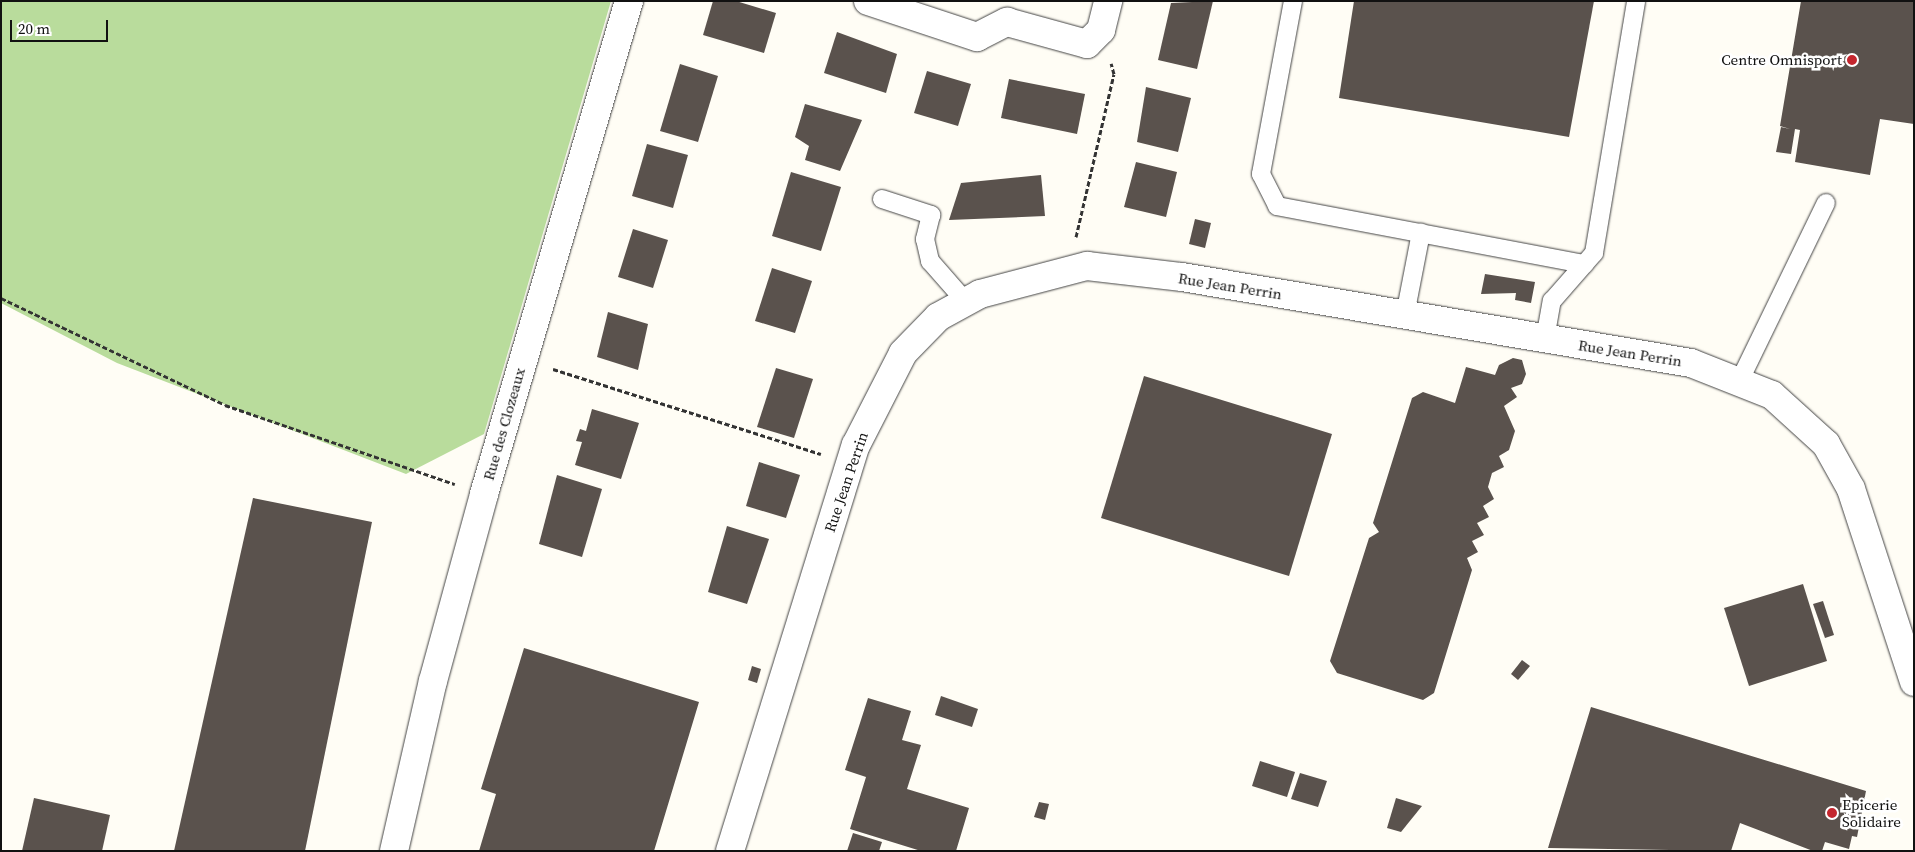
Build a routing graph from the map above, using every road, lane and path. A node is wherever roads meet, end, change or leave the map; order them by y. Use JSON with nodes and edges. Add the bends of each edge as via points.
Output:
{"nodes":[{"id":1,"x":629,"y":1,"type":"edge"},
{"id":2,"x":868,"y":1,"type":"edge"},
{"id":3,"x":1108,"y":1,"type":"edge"},
{"id":4,"x":1293,"y":1,"type":"edge"},
{"id":5,"x":1636,"y":1,"type":"edge"},
{"id":6,"x":1010,"y":12,"type":"edge"},
{"id":7,"x":1101,"y":30,"type":"junction"},
{"id":8,"x":882,"y":199,"type":"dead end"},
{"id":9,"x":1826,"y":203,"type":"dead end"},
{"id":10,"x":1421,"y":233,"type":"junction"},
{"id":11,"x":1585,"y":264,"type":"junction"},
{"id":12,"x":1068,"y":269,"type":"junction"},
{"id":13,"x":1,"y":298,"type":"edge"},
{"id":14,"x":966,"y":302,"type":"junction"},
{"id":15,"x":1405,"y":315,"type":"junction"},
{"id":16,"x":1545,"y":339,"type":"junction"},
{"id":17,"x":524,"y":360,"type":"junction"},
{"id":18,"x":1739,"y":382,"type":"junction"},
{"id":19,"x":850,"y":464,"type":"junction"},
{"id":20,"x":484,"y":494,"type":"junction"},
{"id":21,"x":1914,"y":682,"type":"edge"},
{"id":22,"x":394,"y":851,"type":"edge"},
{"id":23,"x":730,"y":851,"type":"edge"}],
"edges":[{"from":1,"to":17,"type":"street","name":"Rue des Clozeaux"},
{"from":2,"to":6,"type":"street","via":[[978,37]]},
{"from":3,"to":7,"type":"street"},
{"from":4,"to":10,"type":"lane","via":[[1261,174],[1272,200],[1277,206]]},
{"from":5,"to":11,"type":"lane","via":[[1594,253]]},
{"from":6,"to":7,"type":"street","via":[[1087,44]]},
{"from":7,"to":12,"type":"path","via":[[1114,74]]},
{"from":8,"to":14,"type":"lane","via":[[931,215],[925,239],[930,261]]},
{"from":9,"to":18,"type":"lane"},
{"from":10,"to":11,"type":"lane"},
{"from":10,"to":15,"type":"lane"},
{"from":11,"to":16,"type":"lane","via":[[1552,301]]},
{"from":12,"to":14,"type":"street","name":"Rue Jean Perrin"},
{"from":12,"to":15,"type":"street","name":"Rue Jean Perrin","via":[[1087,266],[1182,278]]},
{"from":13,"to":20,"type":"path","via":[[225,405]]},
{"from":14,"to":19,"type":"street","name":"Rue Jean Perrin","via":[[938,317],[903,353]]},
{"from":15,"to":16,"type":"street","name":"Rue Jean Perrin"},
{"from":16,"to":18,"type":"street","name":"Rue Jean Perrin","via":[[1690,363]]},
{"from":17,"to":19,"type":"path"},
{"from":17,"to":20,"type":"street","name":"Rue des Clozeaux"},
{"from":18,"to":21,"type":"street","name":"Rue Jean Perrin","via":[[1772,395],[1826,444],[1851,489]]},
{"from":19,"to":23,"type":"street","name":"Rue Jean Perrin"},
{"from":20,"to":22,"type":"street","name":"Rue des Clozeaux","via":[[433,681]]}]}
